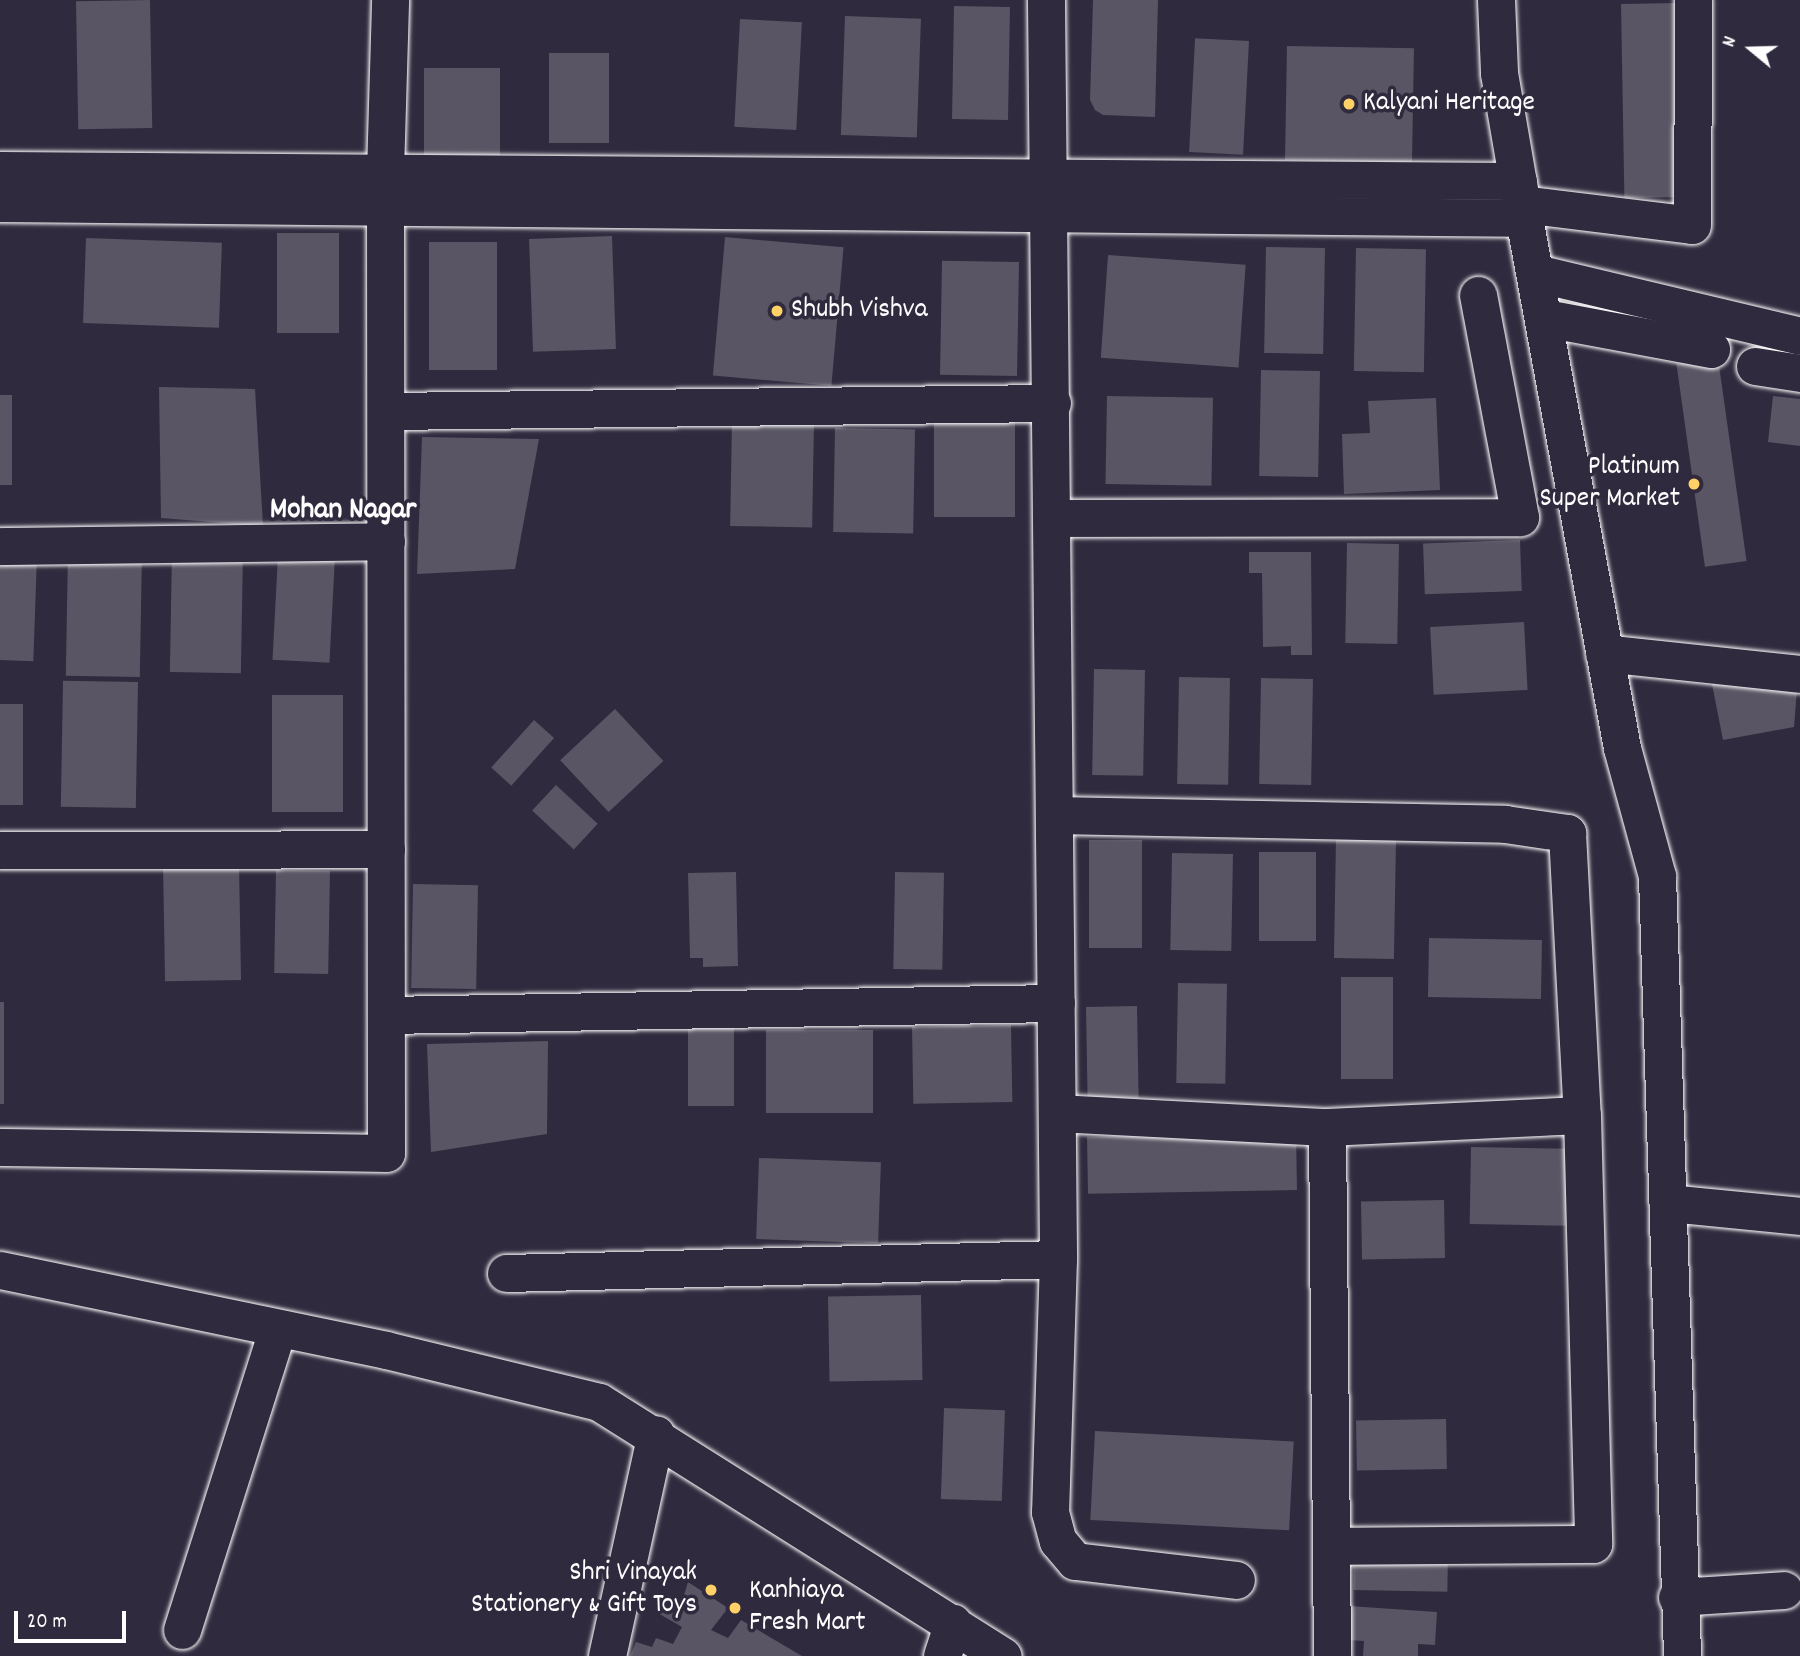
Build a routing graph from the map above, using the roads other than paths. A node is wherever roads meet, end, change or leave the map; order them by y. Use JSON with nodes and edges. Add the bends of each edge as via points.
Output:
{"nodes":[{"id":1,"x":390,"y":0,"type":"edge"},
{"id":2,"x":1046,"y":0,"type":"edge"},
{"id":3,"x":1496,"y":0,"type":"edge"},
{"id":4,"x":1693,"y":0,"type":"edge"},
{"id":5,"x":0,"y":170,"type":"edge"},
{"id":6,"x":1049,"y":175,"type":"junction"},
{"id":7,"x":386,"y":190,"type":"junction"},
{"id":8,"x":1521,"y":201,"type":"junction"},
{"id":9,"x":0,"y":203,"type":"edge"},
{"id":10,"x":1050,"y":217,"type":"junction"},
{"id":11,"x":1536,"y":273,"type":"junction"},
{"id":12,"x":1478,"y":295,"type":"dead end"},
{"id":13,"x":1545,"y":318,"type":"junction"},
{"id":14,"x":1800,"y":336,"type":"edge"},
{"id":15,"x":1711,"y":349,"type":"dead end"},
{"id":16,"x":1755,"y":366,"type":"dead end"},
{"id":17,"x":1800,"y":373,"type":"edge"},
{"id":18,"x":1052,"y":403,"type":"junction"},
{"id":19,"x":386,"y":411,"type":"junction"},
{"id":20,"x":1052,"y":518,"type":"junction"},
{"id":21,"x":386,"y":541,"type":"junction"},
{"id":22,"x":0,"y":546,"type":"edge"},
{"id":23,"x":1604,"y":653,"type":"junction"},
{"id":24,"x":1800,"y":674,"type":"edge"},
{"id":25,"x":1055,"y":815,"type":"junction"},
{"id":26,"x":386,"y":849,"type":"junction"},
{"id":27,"x":0,"y":850,"type":"edge"},
{"id":28,"x":1056,"y":1003,"type":"junction"},
{"id":29,"x":386,"y":1016,"type":"junction"},
{"id":30,"x":1057,"y":1113,"type":"junction"},
{"id":31,"x":1582,"y":1115,"type":"junction"},
{"id":32,"x":1327,"y":1127,"type":"junction"},
{"id":33,"x":0,"y":1147,"type":"edge"},
{"id":34,"x":1668,"y":1203,"type":"junction"},
{"id":35,"x":1800,"y":1216,"type":"edge"},
{"id":36,"x":1058,"y":1259,"type":"junction"},
{"id":37,"x":0,"y":1270,"type":"edge"},
{"id":38,"x":506,"y":1273,"type":"dead end"},
{"id":39,"x":277,"y":1330,"type":"junction"},
{"id":40,"x":656,"y":1434,"type":"junction"},
{"id":41,"x":1331,"y":1546,"type":"junction"},
{"id":42,"x":1236,"y":1580,"type":"dead end"},
{"id":43,"x":1784,"y":1590,"type":"dead end"},
{"id":44,"x":1677,"y":1597,"type":"junction"},
{"id":45,"x":182,"y":1630,"type":"dead end"},
{"id":46,"x":957,"y":1642,"type":"edge"},
{"id":47,"x":1674,"y":1652,"type":"edge"},
{"id":48,"x":607,"y":1656,"type":"edge"},
{"id":49,"x":1003,"y":1656,"type":"edge"},
{"id":50,"x":1332,"y":1656,"type":"edge"}],
"edges":[{"from":1,"to":7,"type":"street"},
{"from":2,"to":6,"type":"street"},
{"from":3,"to":8,"type":"street","via":[[1499,73]]},
{"from":4,"to":8,"type":"street","via":[[1692,225]]},
{"from":5,"to":7,"type":"street"},
{"from":6,"to":7,"type":"street"},
{"from":6,"to":8,"type":"street"},
{"from":6,"to":10,"type":"street"},
{"from":7,"to":9,"type":"street"},
{"from":7,"to":10,"type":"street"},
{"from":7,"to":19,"type":"street"},
{"from":8,"to":10,"type":"street"},
{"from":8,"to":11,"type":"street"},
{"from":10,"to":18,"type":"street"},
{"from":11,"to":13,"type":"street"},
{"from":11,"to":14,"type":"street"},
{"from":12,"to":20,"type":"street","via":[[1520,517]]},
{"from":13,"to":15,"type":"street"},
{"from":13,"to":23,"type":"street"},
{"from":16,"to":17,"type":"street"},
{"from":18,"to":19,"type":"street"},
{"from":18,"to":20,"type":"street"},
{"from":19,"to":21,"type":"street"},
{"from":20,"to":25,"type":"street"},
{"from":21,"to":22,"type":"street"},
{"from":21,"to":26,"type":"street"},
{"from":23,"to":24,"type":"street"},
{"from":23,"to":34,"type":"street","via":[[1622,748],[1657,876]]},
{"from":25,"to":28,"type":"street"},
{"from":25,"to":31,"type":"street","via":[[1505,824],[1567,833]]},
{"from":26,"to":27,"type":"street"},
{"from":26,"to":29,"type":"street"},
{"from":28,"to":29,"type":"street"},
{"from":28,"to":30,"type":"street"},
{"from":29,"to":33,"type":"street","via":[[386,1153]]},
{"from":30,"to":32,"type":"street"},
{"from":30,"to":36,"type":"street"},
{"from":31,"to":32,"type":"street"},
{"from":31,"to":41,"type":"street","via":[[1593,1544]]},
{"from":32,"to":41,"type":"street"},
{"from":34,"to":35,"type":"street"},
{"from":34,"to":44,"type":"street"},
{"from":36,"to":38,"type":"street"},
{"from":36,"to":42,"type":"street","via":[[1050,1513],[1058,1541],[1075,1561]]},
{"from":37,"to":39,"type":"street"},
{"from":39,"to":40,"type":"street","via":[[386,1350],[599,1402]]},
{"from":39,"to":45,"type":"street"},
{"from":40,"to":46,"type":"street"},
{"from":40,"to":48,"type":"street"},
{"from":41,"to":50,"type":"street"},
{"from":43,"to":44,"type":"street"},
{"from":44,"to":47,"type":"street"},
{"from":46,"to":49,"type":"street"}]}
